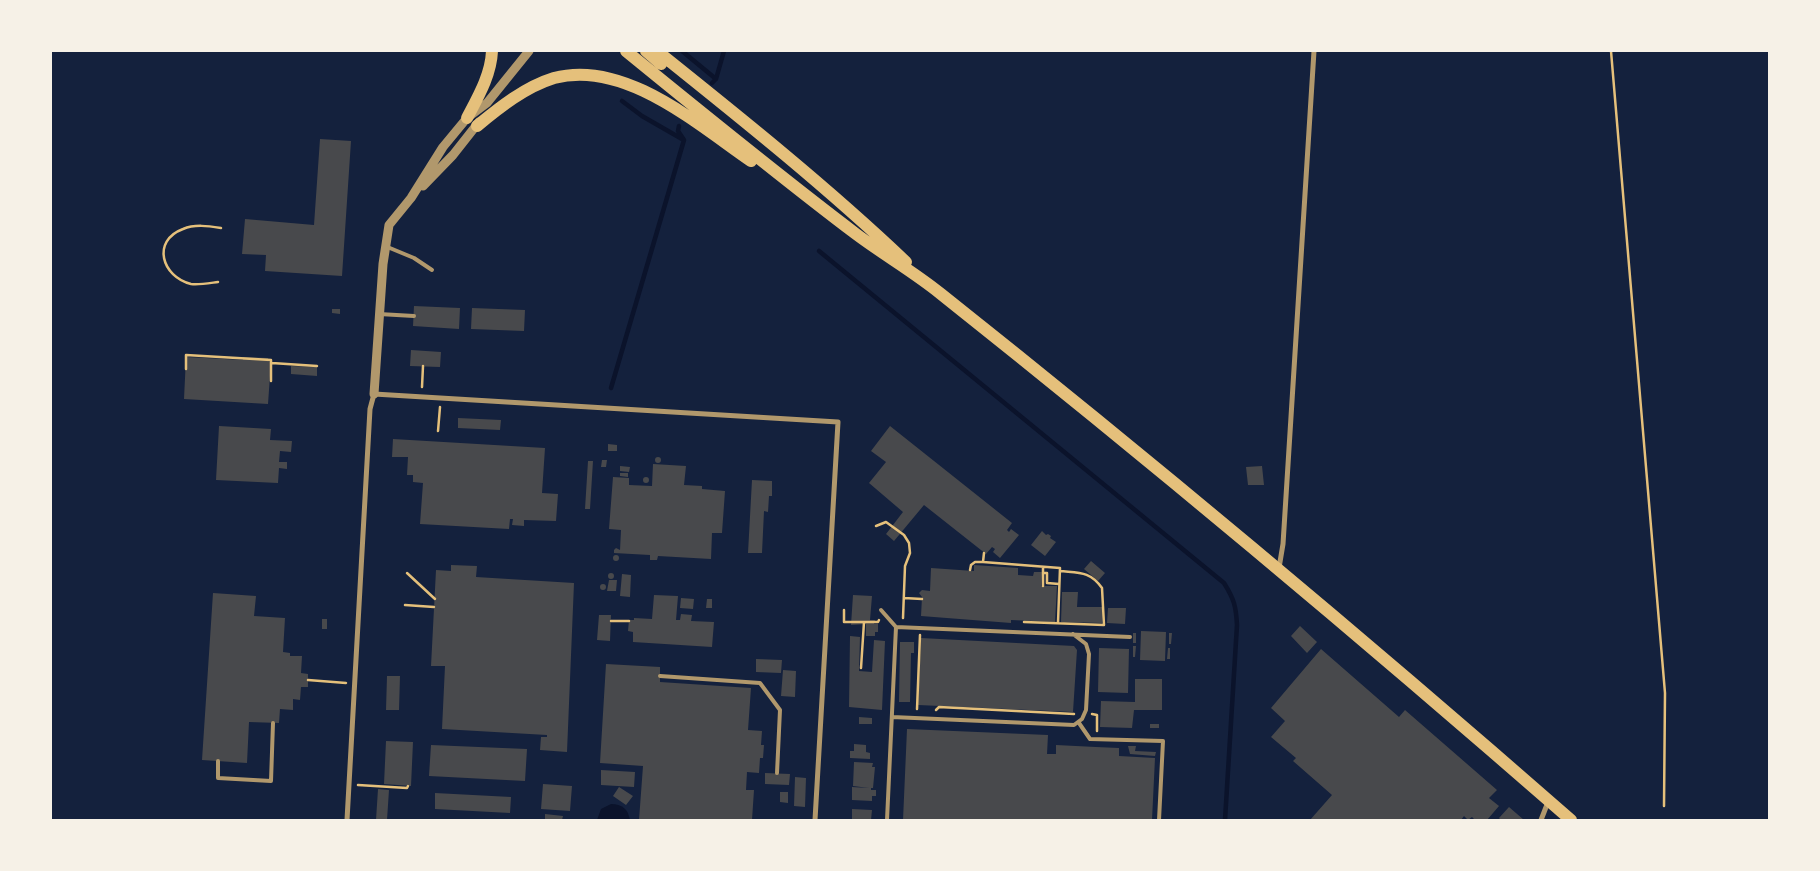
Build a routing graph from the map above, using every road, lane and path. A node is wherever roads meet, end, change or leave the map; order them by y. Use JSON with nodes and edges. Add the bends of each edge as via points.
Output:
{"nodes":[{"id":1,"x":492,"y":51,"type":"edge"},
{"id":2,"x":529,"y":51,"type":"edge"},
{"id":3,"x":626,"y":51,"type":"edge"},
{"id":4,"x":646,"y":51,"type":"edge"},
{"id":5,"x":657,"y":51,"type":"edge"},
{"id":6,"x":1314,"y":51,"type":"edge"},
{"id":7,"x":1611,"y":51,"type":"edge"},
{"id":8,"x":472,"y":122,"type":"junction"},
{"id":9,"x":767,"y":140,"type":"junction"},
{"id":10,"x":410,"y":198,"type":"junction"},
{"id":11,"x":820,"y":206,"type":"junction"},
{"id":12,"x":221,"y":228,"type":"dead end"},
{"id":13,"x":385,"y":246,"type":"junction"},
{"id":14,"x":432,"y":270,"type":"dead end"},
{"id":15,"x":218,"y":282,"type":"dead end"},
{"id":16,"x":937,"y":291,"type":"junction"},
{"id":17,"x":379,"y":314,"type":"junction"},
{"id":18,"x":414,"y":316,"type":"dead end"},
{"id":19,"x":272,"y":363,"type":"junction"},
{"id":20,"x":317,"y":366,"type":"dead end"},
{"id":21,"x":423,"y":366,"type":"dead end"},
{"id":22,"x":186,"y":369,"type":"dead end"},
{"id":23,"x":271,"y":381,"type":"dead end"},
{"id":24,"x":374,"y":394,"type":"junction"},
{"id":25,"x":421,"y":396,"type":"junction"},
{"id":26,"x":440,"y":398,"type":"junction"},
{"id":27,"x":438,"y":431,"type":"dead end"},
{"id":28,"x":876,"y":526,"type":"dead end"},
{"id":29,"x":984,"y":552,"type":"dead end"},
{"id":30,"x":983,"y":562,"type":"junction"},
{"id":31,"x":1043,"y":567,"type":"junction"},
{"id":32,"x":1279,"y":569,"type":"junction"},
{"id":33,"x":970,"y":570,"type":"dead end"},
{"id":34,"x":1060,"y":571,"type":"junction"},
{"id":35,"x":407,"y":573,"type":"dead end"},
{"id":36,"x":1043,"y":573,"type":"junction"},
{"id":37,"x":1059,"y":584,"type":"junction"},
{"id":38,"x":1043,"y":586,"type":"dead end"},
{"id":39,"x":904,"y":598,"type":"junction"},
{"id":40,"x":435,"y":599,"type":"dead end"},
{"id":41,"x":922,"y":599,"type":"dead end"},
{"id":42,"x":405,"y":605,"type":"dead end"},
{"id":43,"x":434,"y":607,"type":"dead end"},
{"id":44,"x":844,"y":610,"type":"dead end"},
{"id":45,"x":881,"y":610,"type":"dead end"},
{"id":46,"x":890,"y":620,"type":"junction"},
{"id":47,"x":611,"y":621,"type":"dead end"},
{"id":48,"x":629,"y":622,"type":"dead end"},
{"id":49,"x":864,"y":622,"type":"junction"},
{"id":50,"x":1058,"y":624,"type":"dead end"},
{"id":51,"x":1104,"y":625,"type":"dead end"},
{"id":52,"x":896,"y":627,"type":"junction"},
{"id":53,"x":920,"y":628,"type":"junction"},
{"id":54,"x":1073,"y":634,"type":"junction"},
{"id":55,"x":1130,"y":637,"type":"dead end"},
{"id":56,"x":861,"y":668,"type":"dead end"},
{"id":57,"x":660,"y":676,"type":"dead end"},
{"id":58,"x":308,"y":680,"type":"dead end"},
{"id":59,"x":354,"y":683,"type":"junction"},
{"id":60,"x":917,"y":709,"type":"dead end"},
{"id":61,"x":892,"y":717,"type":"junction"},
{"id":62,"x":273,"y":723,"type":"dead end"},
{"id":63,"x":1079,"y":723,"type":"junction"},
{"id":64,"x":218,"y":761,"type":"dead end"},
{"id":65,"x":777,"y":773,"type":"dead end"},
{"id":66,"x":349,"y":784,"type":"junction"},
{"id":67,"x":408,"y":786,"type":"dead end"},
{"id":68,"x":1549,"y":800,"type":"junction"},
{"id":69,"x":1664,"y":806,"type":"dead end"},
{"id":70,"x":347,"y":820,"type":"edge"},
{"id":71,"x":815,"y":820,"type":"edge"},
{"id":72,"x":888,"y":820,"type":"edge"},
{"id":73,"x":1159,"y":820,"type":"edge"},
{"id":74,"x":1541,"y":820,"type":"edge"},
{"id":75,"x":1571,"y":820,"type":"edge"}],
"edges":[{"from":1,"to":8,"type":"main road"},
{"from":2,"to":8,"type":"street"},
{"from":3,"to":11,"type":"main road"},
{"from":4,"to":9,"type":"main road","via":[[687,85]]},
{"from":5,"to":9,"type":"main road"},
{"from":6,"to":32,"type":"street"},
{"from":7,"to":69,"type":"path","via":[[1665,693]]},
{"from":8,"to":10,"type":"street","via":[[444,147]]},
{"from":8,"to":10,"type":"street","via":[[453,155]]},
{"from":8,"to":11,"type":"main road","via":[[555,78],[573,75],[607,78],[639,88],[677,110]]},
{"from":9,"to":16,"type":"main road","via":[[869,226]]},
{"from":10,"to":13,"type":"street","via":[[389,225]]},
{"from":11,"to":16,"type":"main road"},
{"from":12,"to":15,"type":"path","via":[[198,225],[183,229],[170,236],[164,244],[163,257],[173,274],[184,281],[192,284]]},
{"from":13,"to":14,"type":"lane","via":[[414,258]]},
{"from":13,"to":17,"type":"street"},
{"from":16,"to":32,"type":"main road"},
{"from":17,"to":18,"type":"lane"},
{"from":17,"to":24,"type":"street"},
{"from":19,"to":20,"type":"path"},
{"from":19,"to":22,"type":"path","via":[[271,360],[186,355]]},
{"from":19,"to":23,"type":"path"},
{"from":21,"to":25,"type":"path"},
{"from":24,"to":25,"type":"street"},
{"from":24,"to":59,"type":"street","via":[[370,409]]},
{"from":25,"to":26,"type":"street"},
{"from":26,"to":27,"type":"path"},
{"from":26,"to":71,"type":"street","via":[[838,422]]},
{"from":28,"to":39,"type":"path","via":[[886,522],[904,535],[909,544]]},
{"from":29,"to":30,"type":"path"},
{"from":30,"to":31,"type":"path"},
{"from":30,"to":33,"type":"path","via":[[970,565]]},
{"from":31,"to":34,"type":"path","via":[[1060,568]]},
{"from":31,"to":36,"type":"path"},
{"from":32,"to":68,"type":"main road"},
{"from":34,"to":37,"type":"path"},
{"from":34,"to":51,"type":"path","via":[[1085,573],[1099,584]]},
{"from":35,"to":40,"type":"path"},
{"from":36,"to":37,"type":"path","via":[[1047,573],[1047,583]]},
{"from":36,"to":38,"type":"path"},
{"from":37,"to":50,"type":"path"},
{"from":39,"to":41,"type":"path"},
{"from":39,"to":46,"type":"path","via":[[903,618]]},
{"from":42,"to":43,"type":"path"},
{"from":44,"to":49,"type":"path","via":[[844,622]]},
{"from":45,"to":46,"type":"lane"},
{"from":46,"to":49,"type":"path"},
{"from":46,"to":52,"type":"lane"},
{"from":47,"to":48,"type":"path"},
{"from":49,"to":56,"type":"path"},
{"from":52,"to":53,"type":"lane"},
{"from":52,"to":61,"type":"lane"},
{"from":53,"to":54,"type":"lane"},
{"from":53,"to":60,"type":"path"},
{"from":54,"to":55,"type":"lane"},
{"from":54,"to":63,"type":"lane","via":[[1086,644],[1089,654],[1086,710]]},
{"from":57,"to":65,"type":"lane","via":[[760,683],[780,710]]},
{"from":58,"to":59,"type":"path"},
{"from":59,"to":66,"type":"street"},
{"from":61,"to":63,"type":"lane","via":[[1070,726]]},
{"from":61,"to":72,"type":"lane"},
{"from":62,"to":64,"type":"lane","via":[[271,781],[218,778]]},
{"from":63,"to":73,"type":"lane","via":[[1090,739],[1163,741]]},
{"from":66,"to":67,"type":"path"},
{"from":66,"to":70,"type":"street"},
{"from":68,"to":74,"type":"street"},
{"from":68,"to":75,"type":"main road"}]}
